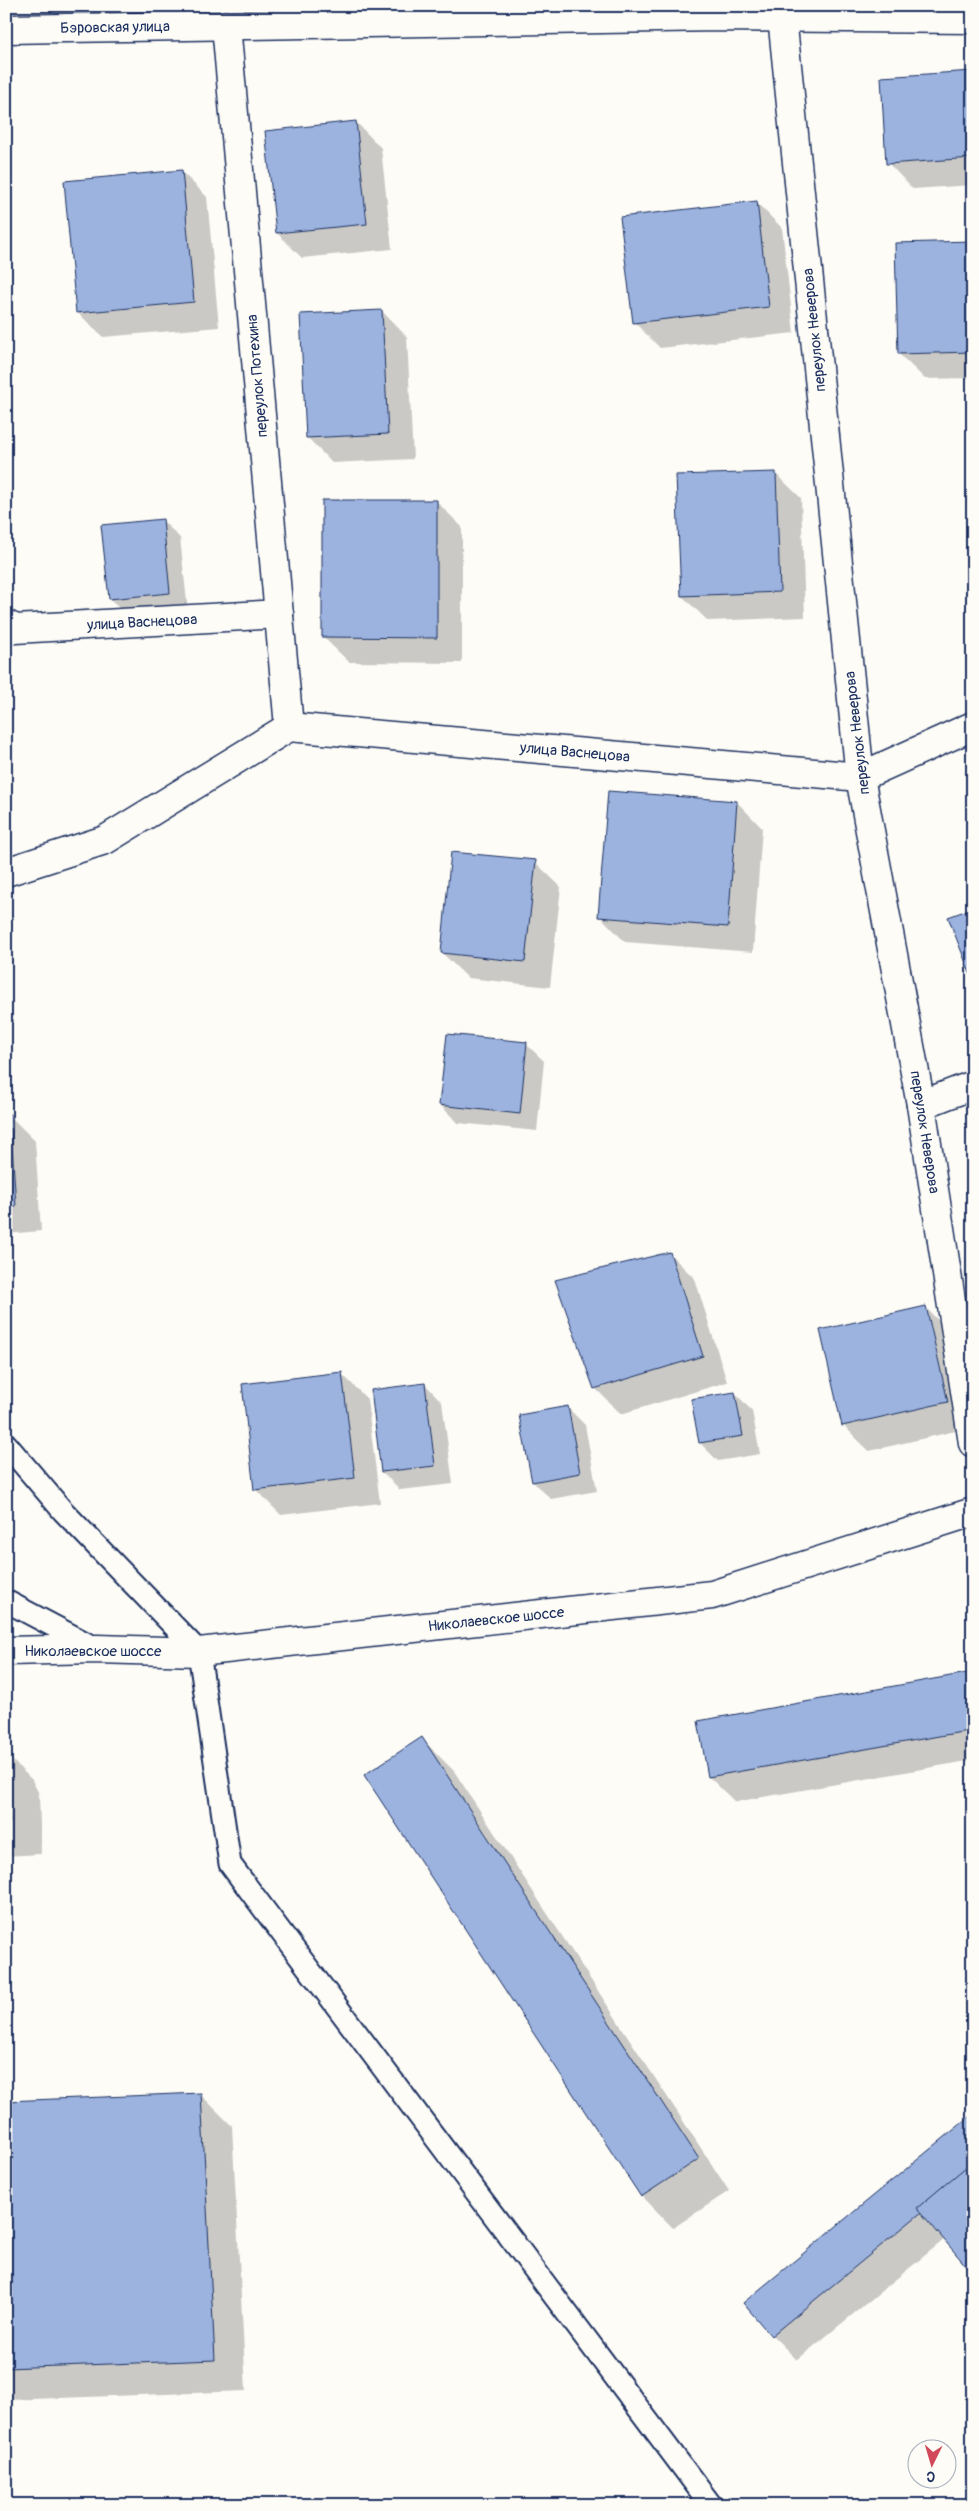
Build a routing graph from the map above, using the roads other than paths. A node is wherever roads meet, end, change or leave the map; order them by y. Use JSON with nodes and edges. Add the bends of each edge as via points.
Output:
{"nodes":[{"id":1,"x":850,"y":12,"type":"edge"},
{"id":2,"x":782,"y":17,"type":"junction"},
{"id":3,"x":973,"y":19,"type":"edge"},
{"id":4,"x":226,"y":25,"type":"junction"},
{"id":5,"x":6,"y":29,"type":"edge"},
{"id":6,"x":279,"y":614,"type":"junction"},
{"id":7,"x":6,"y":624,"type":"edge"},
{"id":8,"x":973,"y":726,"type":"edge"},
{"id":9,"x":289,"y":727,"type":"junction"},
{"id":10,"x":860,"y":777,"type":"junction"},
{"id":11,"x":6,"y":872,"type":"edge"},
{"id":12,"x":973,"y":1085,"type":"edge"},
{"id":13,"x":921,"y":1105,"type":"junction"},
{"id":14,"x":973,"y":1443,"type":"edge"},
{"id":15,"x":6,"y":1444,"type":"edge"},
{"id":16,"x":973,"y":1512,"type":"edge"},
{"id":17,"x":6,"y":1601,"type":"edge"},
{"id":18,"x":97,"y":1649,"type":"junction"},
{"id":19,"x":6,"y":1651,"type":"edge"},
{"id":20,"x":199,"y":1652,"type":"junction"},
{"id":21,"x":712,"y":2505,"type":"edge"}],
"edges":[{"from":1,"to":2,"type":"street","name":"Бэровская улица"},
{"from":1,"to":3,"type":"street","name":"Бэровская улица"},
{"from":2,"to":4,"type":"street","name":"Бэровская улица"},
{"from":2,"to":10,"type":"street","name":"переулок Неверова"},
{"from":4,"to":5,"type":"street","name":"Бэровская улица"},
{"from":4,"to":6,"type":"street","name":"переулок Потехина"},
{"from":6,"to":7,"type":"street","name":"улица Васнецова","via":[[15,629]]},
{"from":6,"to":9,"type":"street","name":"переулок Потехина"},
{"from":8,"to":10,"type":"street"},
{"from":9,"to":10,"type":"street","name":"улица Васнецова"},
{"from":9,"to":11,"type":"street","via":[[105,840]]},
{"from":10,"to":13,"type":"street","name":"переулок Неверова"},
{"from":12,"to":13,"type":"street"},
{"from":13,"to":14,"type":"street","name":"переулок Неверова"},
{"from":15,"to":20,"type":"lane","via":[[62,1511]]},
{"from":16,"to":20,"type":"street","name":"Николаевское шоссе","via":[[712,1595]]},
{"from":17,"to":18,"type":"lane"},
{"from":18,"to":19,"type":"street","name":"Николаевское шоссе"},
{"from":18,"to":20,"type":"street","name":"Николаевское шоссе"},
{"from":20,"to":21,"type":"lane","via":[[230,1864]]}]}
